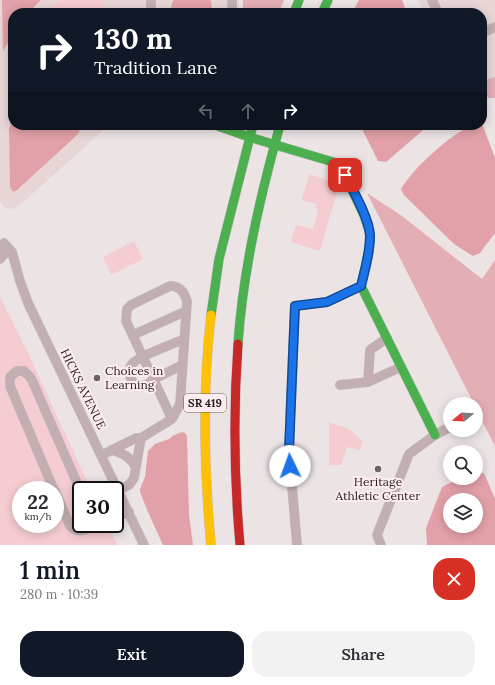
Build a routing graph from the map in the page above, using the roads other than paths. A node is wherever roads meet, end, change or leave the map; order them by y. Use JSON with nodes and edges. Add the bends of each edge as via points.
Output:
{"nodes":[{"id":1,"x":228,"y":130,"type":"edge"},
{"id":2,"x":251,"y":130,"type":"edge"},
{"id":3,"x":278,"y":130,"type":"edge"},
{"id":4,"x":249,"y":138,"type":"junction"},
{"id":5,"x":274,"y":145,"type":"junction"},
{"id":6,"x":4,"y":247,"type":"edge"},
{"id":7,"x":0,"y":259,"type":"edge"},
{"id":8,"x":361,"y":286,"type":"junction"},
{"id":9,"x":186,"y":311,"type":"junction"},
{"id":10,"x":133,"y":335,"type":"junction"},
{"id":11,"x":387,"y":338,"type":"junction"},
{"id":12,"x":184,"y":339,"type":"junction"},
{"id":13,"x":143,"y":357,"type":"junction"},
{"id":14,"x":182,"y":365,"type":"junction"},
{"id":15,"x":401,"y":367,"type":"junction"},
{"id":16,"x":154,"y":380,"type":"junction"},
{"id":17,"x":368,"y":382,"type":"junction"},
{"id":18,"x":340,"y":385,"type":"dead end"},
{"id":19,"x":172,"y":419,"type":"junction"},
{"id":20,"x":443,"y":431,"type":"edge"},
{"id":21,"x":435,"y":435,"type":"junction"},
{"id":22,"x":141,"y":438,"type":"junction"},
{"id":23,"x":112,"y":450,"type":"junction"},
{"id":24,"x":102,"y":455,"type":"junction"},
{"id":25,"x":136,"y":467,"type":"junction"},
{"id":26,"x":51,"y":481,"type":"edge"},
{"id":27,"x":76,"y":481,"type":"edge"},
{"id":28,"x":114,"y":481,"type":"edge"},
{"id":29,"x":124,"y":487,"type":"edge"},
{"id":30,"x":124,"y":502,"type":"edge"},
{"id":31,"x":64,"y":512,"type":"edge"},
{"id":32,"x":129,"y":512,"type":"junction"},
{"id":33,"x":124,"y":514,"type":"edge"},
{"id":34,"x":72,"y":528,"type":"edge"},
{"id":35,"x":144,"y":545,"type":"edge"},
{"id":36,"x":211,"y":545,"type":"edge"},
{"id":37,"x":240,"y":545,"type":"edge"},
{"id":38,"x":297,"y":545,"type":"edge"},
{"id":39,"x":381,"y":545,"type":"edge"}],
"edges":[{"from":1,"to":4,"type":"main road"},
{"from":2,"to":4,"type":"main road","number":"SR 419"},
{"from":3,"to":5,"type":"main road","number":"SR 419"},
{"from":4,"to":5,"type":"main road"},
{"from":4,"to":36,"type":"main road","number":"SR 419","via":[[218,262],[209,328],[204,431]]},
{"from":5,"to":8,"type":"main road","via":[[333,162],[345,175],[370,234],[369,252]]},
{"from":5,"to":37,"type":"main road","number":"SR 419","via":[[253,234],[238,331],[234,457]]},
{"from":6,"to":7,"type":"street"},
{"from":6,"to":24,"type":"street","name":"HICKS AVENUE","via":[[12,252],[28,303]]},
{"from":8,"to":11,"type":"main road"},
{"from":8,"to":38,"type":"street","via":[[327,302],[295,306],[289,450]]},
{"from":9,"to":10,"type":"street"},
{"from":9,"to":10,"type":"street","via":[[187,301],[182,291],[176,286],[170,286],[127,309],[126,321]]},
{"from":9,"to":12,"type":"street"},
{"from":10,"to":13,"type":"street"},
{"from":11,"to":15,"type":"main road"},
{"from":11,"to":17,"type":"street","via":[[370,350]]},
{"from":12,"to":13,"type":"street"},
{"from":12,"to":14,"type":"street"},
{"from":13,"to":16,"type":"street"},
{"from":13,"to":16,"type":"street","via":[[134,362],[129,375],[138,386]]},
{"from":14,"to":16,"type":"street"},
{"from":14,"to":19,"type":"street","via":[[180,404]]},
{"from":15,"to":17,"type":"street"},
{"from":15,"to":21,"type":"main road"},
{"from":16,"to":19,"type":"street"},
{"from":17,"to":18,"type":"street"},
{"from":19,"to":22,"type":"street"},
{"from":20,"to":21,"type":"street"},
{"from":21,"to":39,"type":"street","via":[[409,454],[376,535]]},
{"from":22,"to":23,"type":"street"},
{"from":22,"to":25,"type":"street"},
{"from":23,"to":24,"type":"street"},
{"from":23,"to":25,"type":"street","via":[[123,453]]},
{"from":24,"to":28,"type":"street","name":"HICKS AVENUE"},
{"from":25,"to":29,"type":"street","via":[[134,478]]},
{"from":26,"to":27,"type":"street","via":[[10,386],[10,377],[17,371],[24,371],[31,378]]},
{"from":30,"to":32,"type":"street","name":"HICKS AVENUE"},
{"from":31,"to":34,"type":"street"},
{"from":32,"to":33,"type":"street"},
{"from":32,"to":35,"type":"street","name":"HICKS AVENUE"}]}
